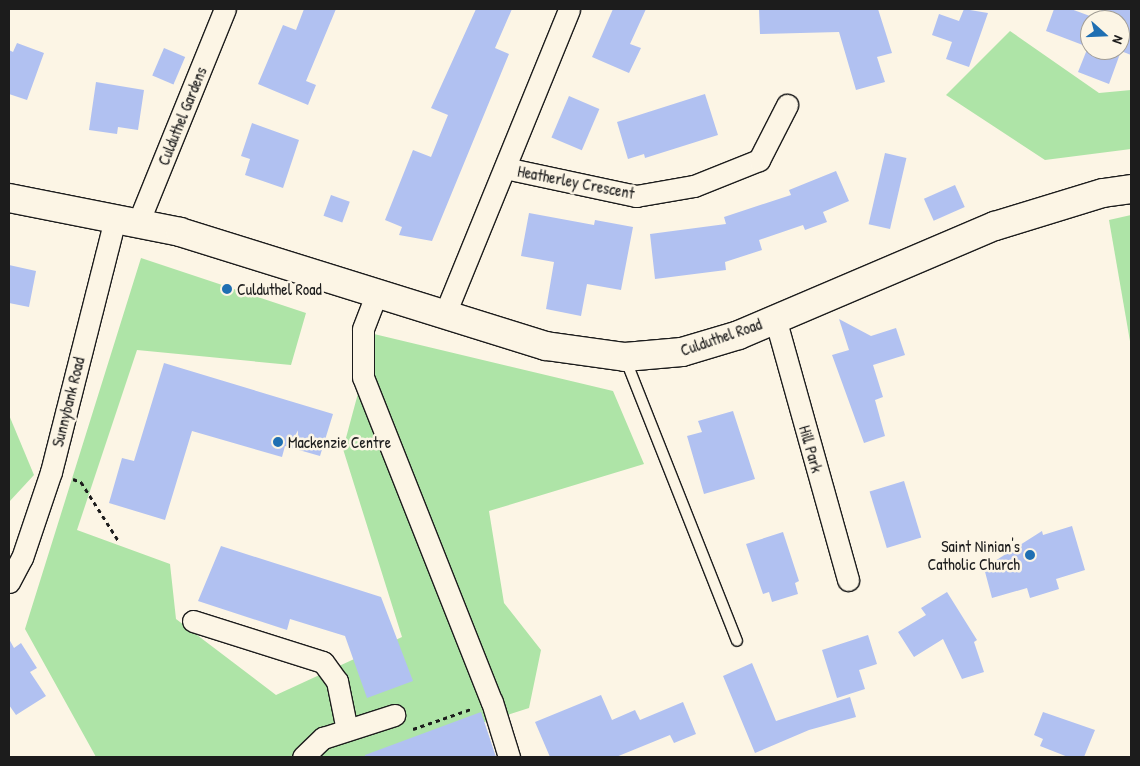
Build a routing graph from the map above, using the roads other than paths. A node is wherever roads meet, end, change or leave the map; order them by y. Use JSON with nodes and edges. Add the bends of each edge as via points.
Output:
{"nodes":[{"id":1,"x":225,"y":9,"type":"edge"},
{"id":2,"x":569,"y":9,"type":"edge"},
{"id":3,"x":787,"y":105,"type":"dead end"},
{"id":4,"x":505,"y":168,"type":"junction"},
{"id":5,"x":1131,"y":189,"type":"edge"},
{"id":6,"x":9,"y":198,"type":"edge"},
{"id":7,"x":126,"y":221,"type":"junction"},
{"id":8,"x":376,"y":294,"type":"junction"},
{"id":9,"x":444,"y":316,"type":"junction"},
{"id":10,"x":775,"y":318,"type":"junction"},
{"id":11,"x":625,"y":357,"type":"junction"},
{"id":12,"x":848,"y":580,"type":"dead end"},
{"id":13,"x":9,"y":582,"type":"edge"},
{"id":14,"x":193,"y":621,"type":"dead end"},
{"id":15,"x":737,"y":641,"type":"dead end"},
{"id":16,"x":394,"y":715,"type":"dead end"},
{"id":17,"x":347,"y":730,"type":"junction"},
{"id":18,"x":302,"y":757,"type":"edge"},
{"id":19,"x":509,"y":757,"type":"edge"}],
"edges":[{"from":1,"to":7,"type":"street","name":"Culduthel Gardens"},
{"from":2,"to":4,"type":"street","name":"Heatherley Crescent"},
{"from":3,"to":4,"type":"street","name":"Heatherley Crescent","via":[[759,160],[694,186],[636,196]]},
{"from":4,"to":9,"type":"street","name":"Heatherley Crescent"},
{"from":5,"to":10,"type":"main road","name":"Culduthel Road","via":[[1103,193],[996,226],[842,294]]},
{"from":6,"to":7,"type":"main road","name":"Culduthel Road"},
{"from":7,"to":8,"type":"main road","name":"Culduthel Road","via":[[180,232]]},
{"from":7,"to":13,"type":"street","name":"Sunnybank Road","via":[[51,472],[22,558]]},
{"from":8,"to":9,"type":"main road","name":"Culduthel Road"},
{"from":8,"to":19,"type":"street","via":[[363,329],[364,377],[492,702]]},
{"from":9,"to":11,"type":"main road","name":"Culduthel Road","via":[[546,346]]},
{"from":10,"to":11,"type":"main road","name":"Culduthel Road","via":[[739,335],[682,352]]},
{"from":10,"to":12,"type":"street","name":"Hill Park"},
{"from":11,"to":15,"type":"lane"},
{"from":14,"to":17,"type":"street","via":[[323,662],[337,681]]},
{"from":16,"to":17,"type":"street"},
{"from":17,"to":18,"type":"street","via":[[323,738]]}]}
